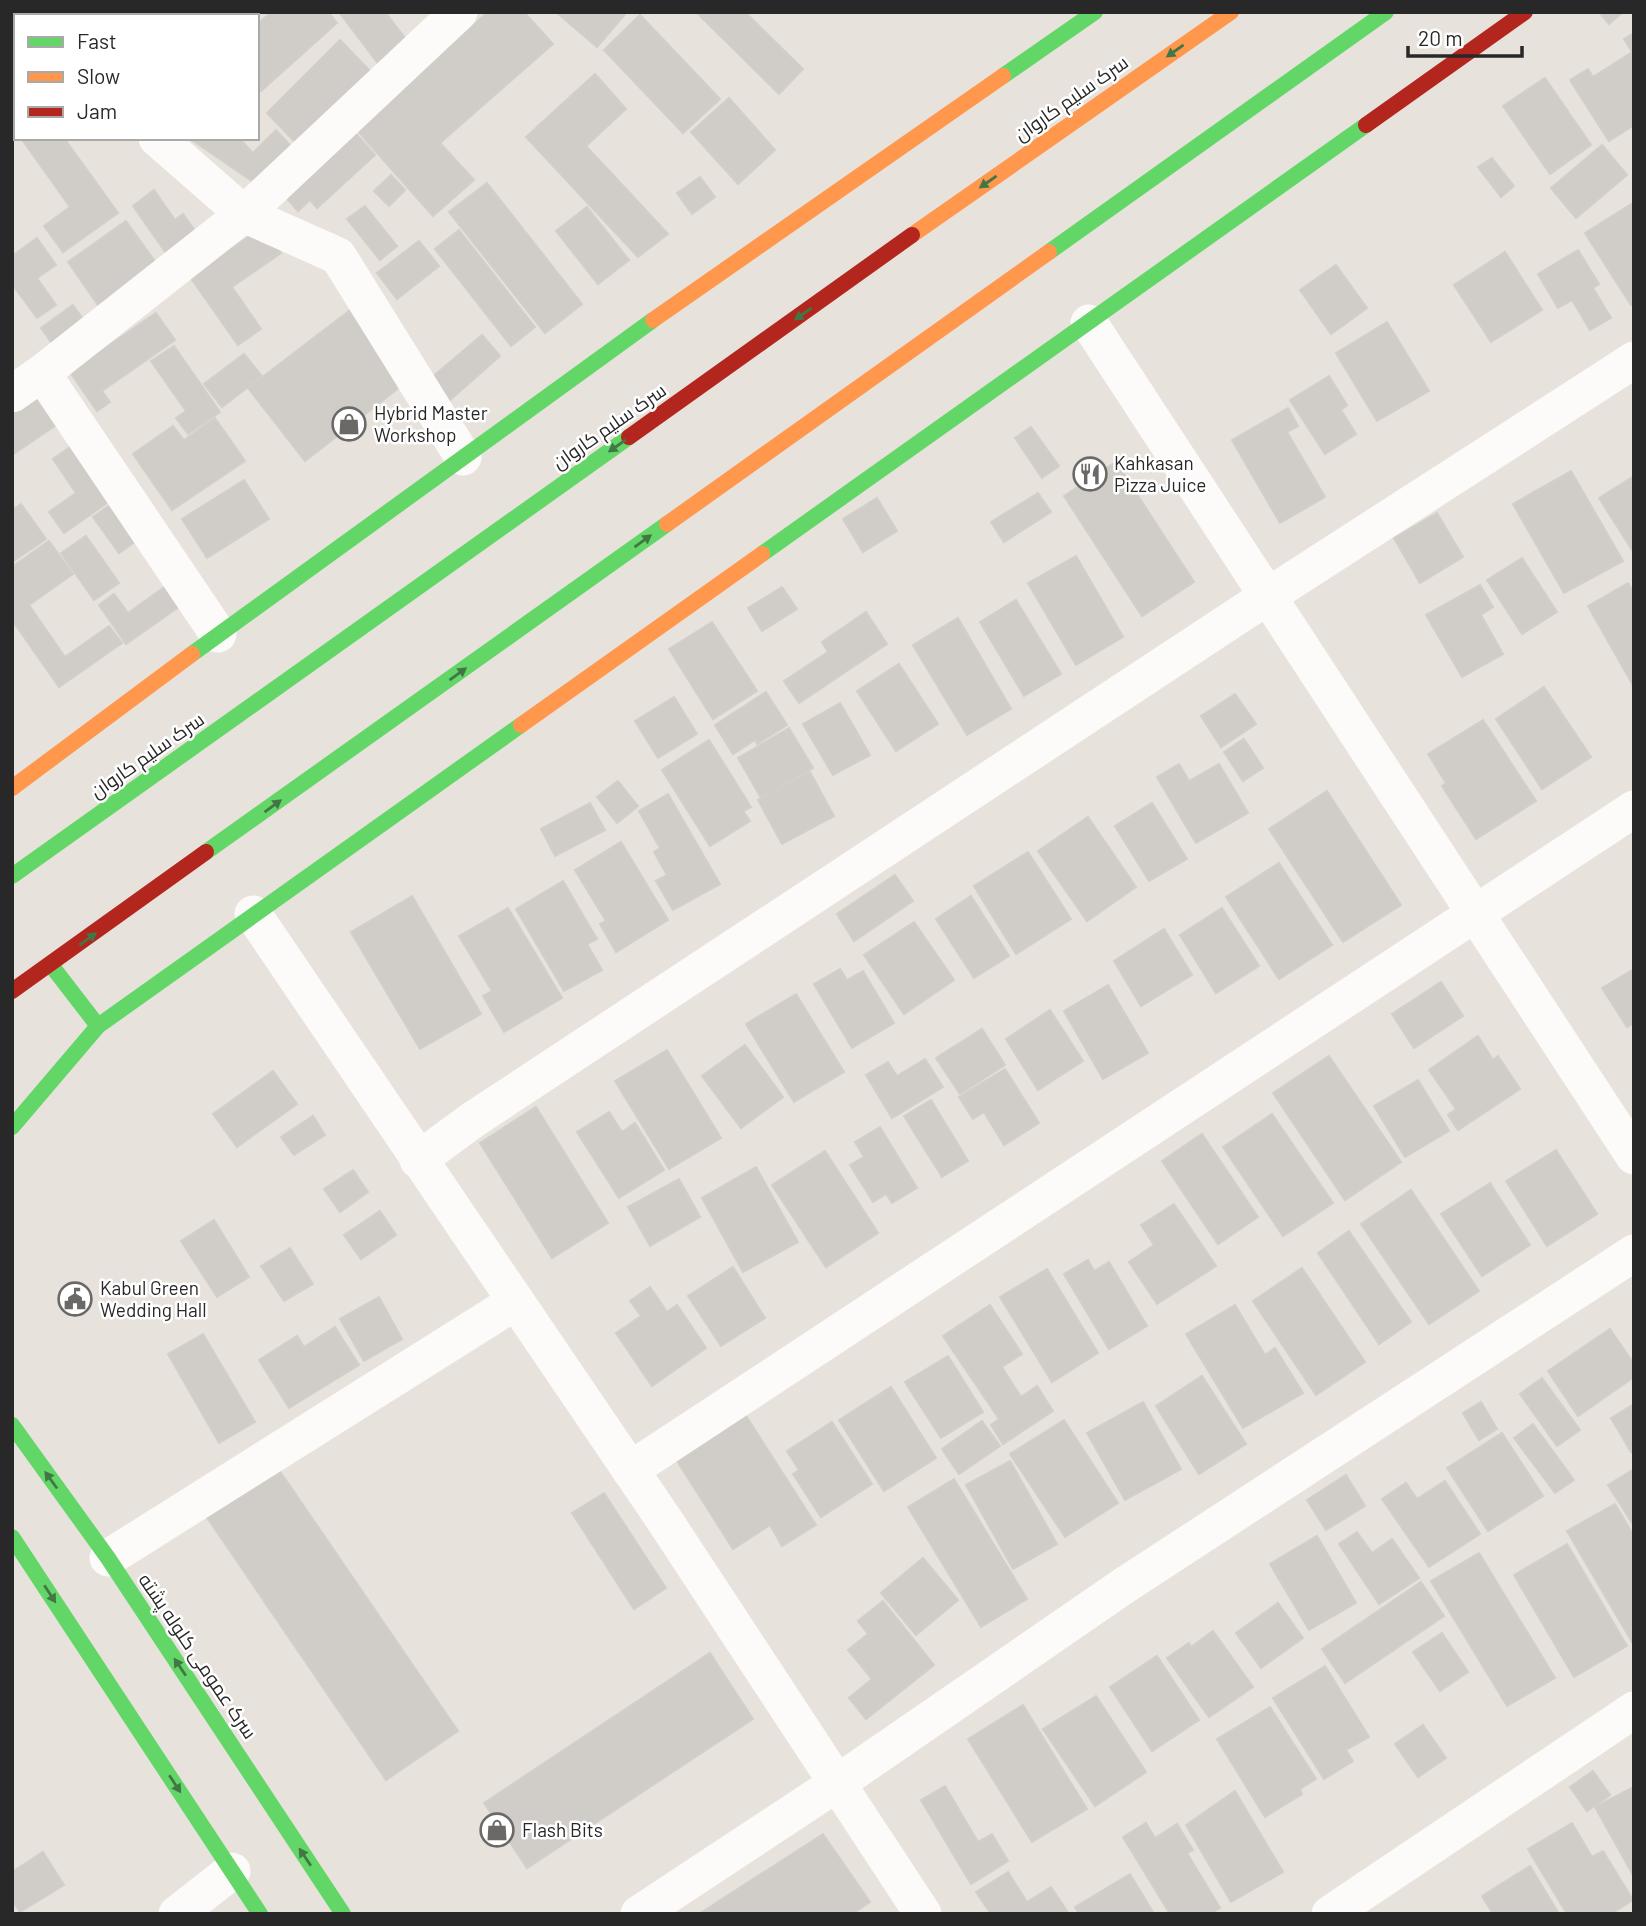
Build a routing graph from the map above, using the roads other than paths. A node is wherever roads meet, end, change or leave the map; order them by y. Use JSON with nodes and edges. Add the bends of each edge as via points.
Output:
{"nodes":[{"id":1,"x":459,"y":12,"type":"edge"},
{"id":2,"x":1095,"y":12,"type":"edge"},
{"id":3,"x":1231,"y":12,"type":"edge"},
{"id":4,"x":1386,"y":12,"type":"edge"},
{"id":5,"x":1525,"y":12,"type":"edge"},
{"id":6,"x":159,"y":140,"type":"edge"},
{"id":7,"x":244,"y":214,"type":"junction"},
{"id":8,"x":1089,"y":323,"type":"junction"},
{"id":9,"x":1634,"y":360,"type":"edge"},
{"id":10,"x":42,"y":373,"type":"junction"},
{"id":11,"x":12,"y":394,"type":"edge"},
{"id":12,"x":463,"y":457,"type":"junction"},
{"id":13,"x":1268,"y":596,"type":"junction"},
{"id":14,"x":218,"y":634,"type":"junction"},
{"id":15,"x":12,"y":789,"type":"edge"},
{"id":16,"x":1634,"y":809,"type":"edge"},
{"id":17,"x":12,"y":876,"type":"edge"},
{"id":18,"x":1474,"y":912,"type":"junction"},
{"id":19,"x":253,"y":914,"type":"junction"},
{"id":20,"x":51,"y":965,"type":"junction"},
{"id":21,"x":12,"y":991,"type":"edge"},
{"id":22,"x":98,"y":1026,"type":"junction"},
{"id":23,"x":12,"y":1127,"type":"edge"},
{"id":24,"x":1634,"y":1156,"type":"edge"},
{"id":25,"x":418,"y":1160,"type":"junction"},
{"id":26,"x":1634,"y":1253,"type":"edge"},
{"id":27,"x":515,"y":1302,"type":"junction"},
{"id":28,"x":12,"y":1426,"type":"edge"},
{"id":29,"x":630,"y":1470,"type":"junction"},
{"id":30,"x":12,"y":1537,"type":"edge"},
{"id":31,"x":108,"y":1558,"type":"junction"},
{"id":32,"x":1634,"y":1710,"type":"edge"},
{"id":33,"x":836,"y":1784,"type":"junction"},
{"id":34,"x":232,"y":1871,"type":"junction"},
{"id":35,"x":177,"y":1914,"type":"edge"},
{"id":36,"x":260,"y":1914,"type":"edge"},
{"id":37,"x":343,"y":1914,"type":"edge"},
{"id":38,"x":639,"y":1914,"type":"edge"},
{"id":39,"x":923,"y":1914,"type":"edge"},
{"id":40,"x":1329,"y":1914,"type":"edge"}],
"edges":[{"from":1,"to":7,"type":"street"},
{"from":2,"to":12,"type":"main road"},
{"from":3,"to":17,"type":"main road","name":"سرک سلیم کاروان","one_way":true},
{"from":20,"to":4,"type":"main road","one_way":true},
{"from":5,"to":8,"type":"main road"},
{"from":6,"to":7,"type":"street"},
{"from":7,"to":10,"type":"street"},
{"from":7,"to":12,"type":"street","via":[[338,256]]},
{"from":8,"to":13,"type":"street"},
{"from":8,"to":19,"type":"main road"},
{"from":9,"to":13,"type":"street"},
{"from":10,"to":11,"type":"street"},
{"from":10,"to":14,"type":"street"},
{"from":12,"to":14,"type":"main road"},
{"from":13,"to":18,"type":"street"},
{"from":13,"to":25,"type":"street"},
{"from":14,"to":15,"type":"main road"},
{"from":16,"to":18,"type":"street"},
{"from":18,"to":24,"type":"street"},
{"from":18,"to":29,"type":"street"},
{"from":19,"to":22,"type":"main road"},
{"from":19,"to":25,"type":"street"},
{"from":20,"to":21,"type":"main road"},
{"from":20,"to":22,"type":"main road"},
{"from":22,"to":23,"type":"main road"},
{"from":25,"to":27,"type":"street"},
{"from":26,"to":33,"type":"street","via":[[1136,1577]]},
{"from":27,"to":29,"type":"street"},
{"from":27,"to":31,"type":"street"},
{"from":31,"to":28,"type":"main road","name":"سرک عمومی کلوله پشته","one_way":true},
{"from":29,"to":33,"type":"street"},
{"from":30,"to":34,"type":"main road","one_way":true},
{"from":37,"to":31,"type":"main road","name":"سرک عمومی کلوله پشته","one_way":true},
{"from":32,"to":40,"type":"street"},
{"from":33,"to":38,"type":"street"},
{"from":33,"to":39,"type":"street"},
{"from":34,"to":35,"type":"street"},
{"from":34,"to":36,"type":"main road"}]}
